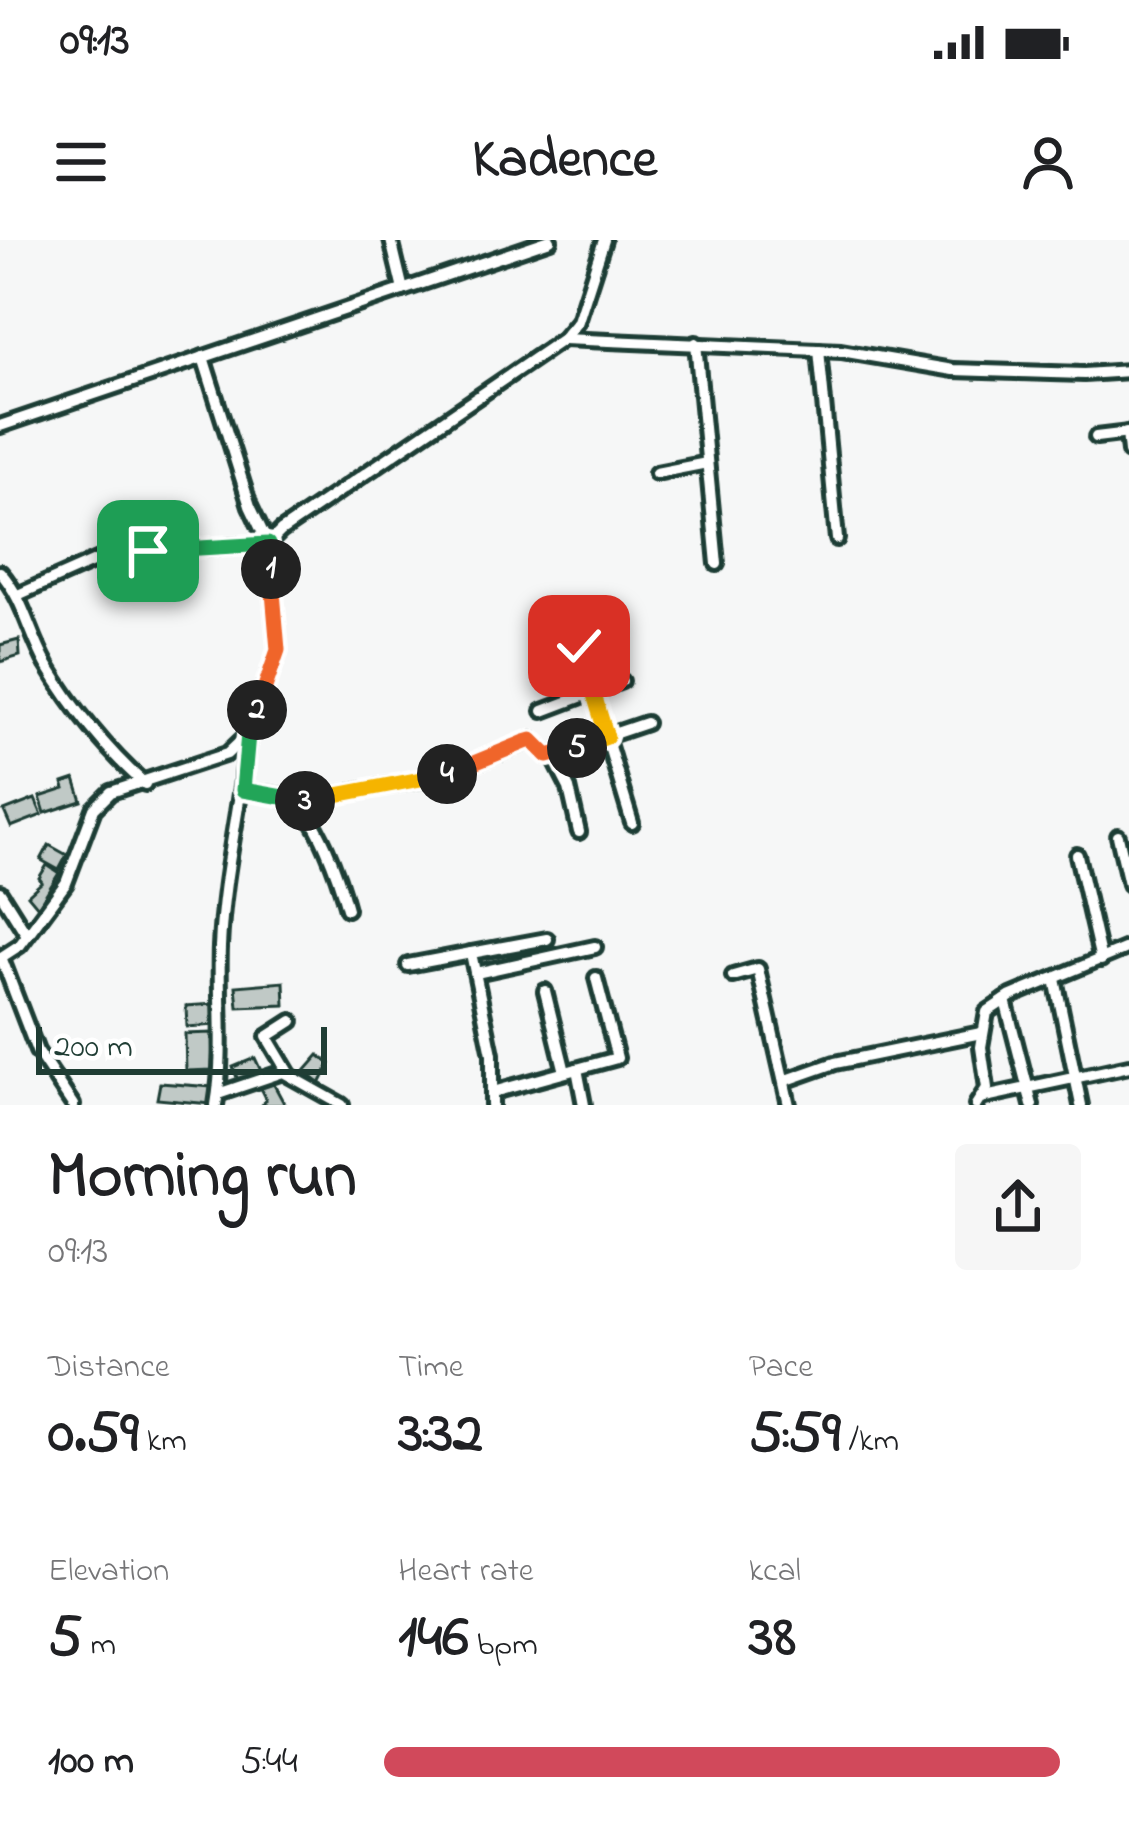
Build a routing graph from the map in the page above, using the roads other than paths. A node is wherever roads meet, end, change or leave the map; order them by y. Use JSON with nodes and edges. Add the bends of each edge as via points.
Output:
{"nodes":[{"id":1,"x":391,"y":240,"type":"edge"},
{"id":2,"x":550,"y":240,"type":"edge"},
{"id":3,"x":604,"y":240,"type":"edge"},
{"id":4,"x":403,"y":290,"type":"junction"},
{"id":5,"x":563,"y":339,"type":"junction"},
{"id":6,"x":696,"y":343,"type":"junction"},
{"id":7,"x":819,"y":350,"type":"junction"},
{"id":8,"x":203,"y":357,"type":"junction"},
{"id":9,"x":1129,"y":370,"type":"edge"},
{"id":10,"x":0,"y":426,"type":"edge"},
{"id":11,"x":1128,"y":433,"type":"edge"},
{"id":12,"x":1096,"y":437,"type":"dead end"},
{"id":13,"x":1129,"y":452,"type":"edge"},
{"id":14,"x":707,"y":463,"type":"junction"},
{"id":15,"x":656,"y":473,"type":"dead end"},
{"id":16,"x":837,"y":539,"type":"dead end"},
{"id":17,"x":268,"y":544,"type":"junction"},
{"id":18,"x":717,"y":563,"type":"dead end"},
{"id":19,"x":0,"y":572,"type":"edge"},
{"id":20,"x":20,"y":594,"type":"junction"},
{"id":21,"x":603,"y":635,"type":"dead end"},
{"id":22,"x":622,"y":681,"type":"dead end"},
{"id":23,"x":592,"y":690,"type":"junction"},
{"id":24,"x":543,"y":711,"type":"dead end"},
{"id":25,"x":646,"y":723,"type":"dead end"},
{"id":26,"x":248,"y":734,"type":"junction"},
{"id":27,"x":607,"y":737,"type":"junction"},
{"id":28,"x":552,"y":755,"type":"junction"},
{"id":29,"x":145,"y":784,"type":"junction"},
{"id":30,"x":243,"y":790,"type":"junction"},
{"id":31,"x":295,"y":801,"type":"junction"},
{"id":32,"x":632,"y":823,"type":"dead end"},
{"id":33,"x":579,"y":832,"type":"dead end"},
{"id":34,"x":1118,"y":836,"type":"dead end"},
{"id":35,"x":1077,"y":855,"type":"dead end"},
{"id":36,"x":1129,"y":884,"type":"edge"},
{"id":37,"x":0,"y":892,"type":"edge"},
{"id":38,"x":347,"y":909,"type":"dead end"},
{"id":39,"x":27,"y":935,"type":"junction"},
{"id":40,"x":547,"y":939,"type":"dead end"},
{"id":41,"x":595,"y":947,"type":"dead end"},
{"id":42,"x":1129,"y":947,"type":"edge"},
{"id":43,"x":471,"y":953,"type":"junction"},
{"id":44,"x":0,"y":957,"type":"edge"},
{"id":45,"x":1100,"y":960,"type":"junction"},
{"id":46,"x":408,"y":965,"type":"dead end"},
{"id":47,"x":476,"y":973,"type":"junction"},
{"id":48,"x":733,"y":976,"type":"dead end"},
{"id":49,"x":596,"y":978,"type":"dead end"},
{"id":50,"x":1055,"y":979,"type":"junction"},
{"id":51,"x":545,"y":991,"type":"dead end"},
{"id":52,"x":1005,"y":1000,"type":"junction"},
{"id":53,"x":292,"y":1021,"type":"dead end"},
{"id":54,"x":981,"y":1034,"type":"junction"},
{"id":55,"x":1129,"y":1066,"type":"edge"},
{"id":56,"x":572,"y":1071,"type":"junction"},
{"id":57,"x":289,"y":1074,"type":"junction"},
{"id":58,"x":1075,"y":1078,"type":"junction"},
{"id":59,"x":784,"y":1082,"type":"junction"},
{"id":60,"x":1028,"y":1088,"type":"junction"},
{"id":61,"x":492,"y":1098,"type":"edge"},
{"id":62,"x":217,"y":1099,"type":"edge"},
{"id":63,"x":981,"y":1101,"type":"edge"},
{"id":64,"x":73,"y":1105,"type":"edge"},
{"id":65,"x":342,"y":1105,"type":"edge"},
{"id":66,"x":584,"y":1105,"type":"edge"},
{"id":67,"x":789,"y":1105,"type":"edge"},
{"id":68,"x":1032,"y":1105,"type":"edge"},
{"id":69,"x":1081,"y":1105,"type":"edge"}],
"edges":[{"from":1,"to":4,"type":"street"},
{"from":2,"to":4,"type":"street"},
{"from":3,"to":5,"type":"street","via":[[578,321]]},
{"from":4,"to":8,"type":"street"},
{"from":5,"to":6,"type":"street"},
{"from":5,"to":17,"type":"street"},
{"from":6,"to":7,"type":"street"},
{"from":6,"to":14,"type":"street"},
{"from":7,"to":9,"type":"street","via":[[953,370]]},
{"from":7,"to":16,"type":"street"},
{"from":8,"to":10,"type":"street"},
{"from":8,"to":17,"type":"street"},
{"from":11,"to":12,"type":"street"},
{"from":11,"to":13,"type":"street"},
{"from":14,"to":15,"type":"street"},
{"from":14,"to":18,"type":"street"},
{"from":17,"to":20,"type":"street","via":[[113,554]]},
{"from":17,"to":26,"type":"street","via":[[278,650]]},
{"from":19,"to":20,"type":"street"},
{"from":20,"to":29,"type":"street","via":[[49,667]]},
{"from":21,"to":23,"type":"street","via":[[578,643]]},
{"from":22,"to":23,"type":"street"},
{"from":23,"to":24,"type":"street"},
{"from":23,"to":27,"type":"street"},
{"from":25,"to":27,"type":"street"},
{"from":26,"to":29,"type":"street","via":[[227,754]]},
{"from":26,"to":30,"type":"street"},
{"from":27,"to":28,"type":"street"},
{"from":27,"to":32,"type":"street"},
{"from":28,"to":31,"type":"street","via":[[532,740],[440,777]]},
{"from":28,"to":33,"type":"street"},
{"from":29,"to":39,"type":"street","via":[[111,792],[94,808],[66,884]]},
{"from":30,"to":31,"type":"street"},
{"from":30,"to":62,"type":"street","via":[[220,944]]},
{"from":31,"to":38,"type":"street","via":[[325,848]]},
{"from":34,"to":36,"type":"street"},
{"from":35,"to":45,"type":"street"},
{"from":37,"to":39,"type":"street"},
{"from":39,"to":44,"type":"street"},
{"from":40,"to":43,"type":"street"},
{"from":41,"to":47,"type":"street"},
{"from":42,"to":45,"type":"street"},
{"from":43,"to":46,"type":"street"},
{"from":43,"to":47,"type":"street"},
{"from":44,"to":64,"type":"street","via":[[38,1051]]},
{"from":45,"to":50,"type":"street"},
{"from":47,"to":61,"type":"street"},
{"from":48,"to":59,"type":"street","via":[[758,969]]},
{"from":49,"to":56,"type":"street","via":[[616,1058]]},
{"from":50,"to":52,"type":"street"},
{"from":50,"to":58,"type":"street"},
{"from":51,"to":56,"type":"street"},
{"from":52,"to":54,"type":"street","via":[[987,1012]]},
{"from":52,"to":60,"type":"street"},
{"from":53,"to":57,"type":"street","via":[[268,1037]]},
{"from":54,"to":59,"type":"street"},
{"from":54,"to":63,"type":"street"},
{"from":55,"to":58,"type":"street"},
{"from":56,"to":61,"type":"street"},
{"from":56,"to":66,"type":"street"},
{"from":57,"to":62,"type":"street"},
{"from":57,"to":65,"type":"street"},
{"from":58,"to":60,"type":"street"},
{"from":58,"to":69,"type":"street"},
{"from":59,"to":67,"type":"street"},
{"from":60,"to":63,"type":"street"},
{"from":60,"to":68,"type":"street"}]}
